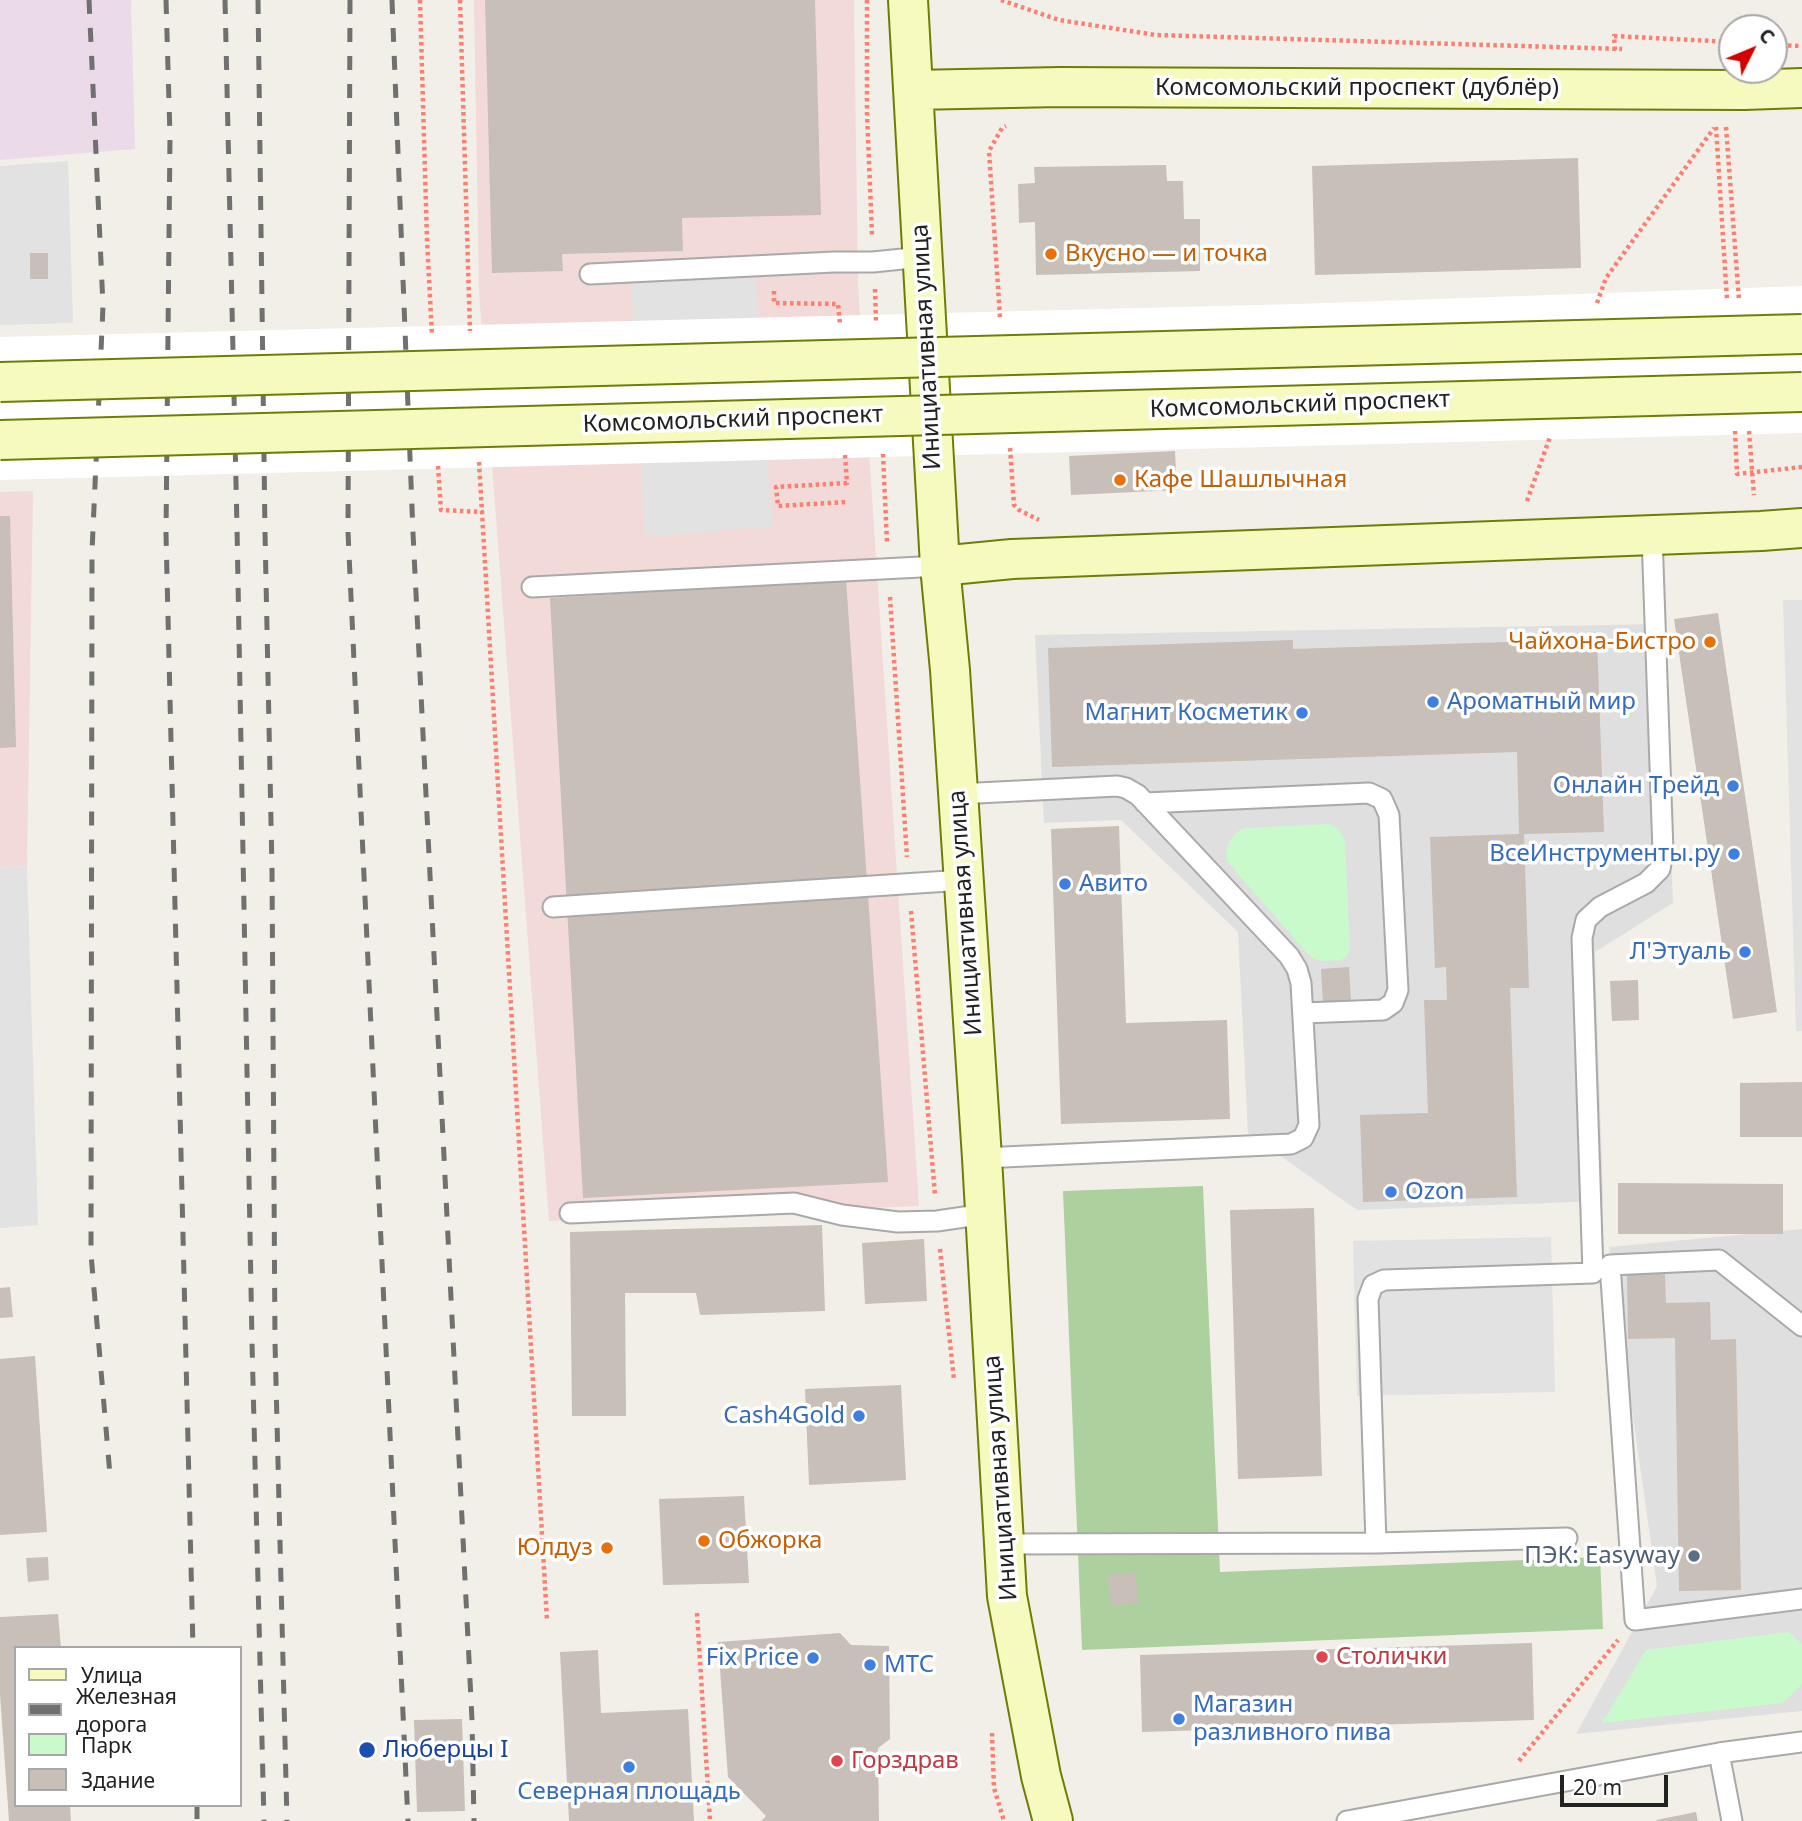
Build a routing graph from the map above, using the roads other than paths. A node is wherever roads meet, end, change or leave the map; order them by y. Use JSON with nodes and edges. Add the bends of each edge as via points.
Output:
{"nodes":[{"id":1,"x":908,"y":0,"type":"edge"},
{"id":2,"x":1802,"y":88,"type":"edge"},
{"id":3,"x":913,"y":90,"type":"junction"},
{"id":4,"x":922,"y":257,"type":"junction"},
{"id":5,"x":590,"y":275,"type":"dead end"},
{"id":6,"x":1802,"y":334,"type":"edge"},
{"id":7,"x":0,"y":382,"type":"edge"},
{"id":8,"x":1802,"y":392,"type":"edge"},
{"id":9,"x":0,"y":440,"type":"edge"},
{"id":10,"x":1802,"y":528,"type":"edge"},
{"id":11,"x":1652,"y":535,"type":"junction"},
{"id":12,"x":940,"y":566,"type":"junction"},
{"id":13,"x":532,"y":587,"type":"dead end"},
{"id":14,"x":958,"y":794,"type":"junction"},
{"id":15,"x":1145,"y":803,"type":"junction"},
{"id":16,"x":964,"y":880,"type":"junction"},
{"id":17,"x":553,"y":907,"type":"dead end"},
{"id":18,"x":1303,"y":1013,"type":"junction"},
{"id":19,"x":982,"y":1158,"type":"junction"},
{"id":20,"x":570,"y":1213,"type":"dead end"},
{"id":21,"x":985,"y":1214,"type":"junction"},
{"id":22,"x":1802,"y":1326,"type":"edge"},
{"id":23,"x":1567,"y":1538,"type":"dead end"},
{"id":24,"x":1004,"y":1544,"type":"junction"},
{"id":25,"x":1376,"y":1544,"type":"junction"},
{"id":26,"x":1802,"y":1599,"type":"edge"},
{"id":27,"x":1802,"y":1742,"type":"edge"},
{"id":28,"x":1719,"y":1754,"type":"junction"},
{"id":29,"x":1053,"y":1821,"type":"edge"},
{"id":30,"x":1347,"y":1821,"type":"edge"},
{"id":31,"x":1732,"y":1821,"type":"edge"}],
"edges":[{"from":1,"to":3,"type":"main road","name":"Инициативная улица"},
{"from":2,"to":3,"type":"main road","name":"Комсомольский проспект (дублёр)"},
{"from":3,"to":4,"type":"main road","name":"Инициативная улица"},
{"from":4,"to":5,"type":"lane"},
{"from":4,"to":12,"type":"main road","name":"Инициативная улица"},
{"from":6,"to":7,"type":"main road","bridge":true},
{"from":8,"to":9,"type":"main road","name":"Комсомольский проспект","bridge":true},
{"from":10,"to":11,"type":"main road"},
{"from":11,"to":12,"type":"main road","via":[[1012,559]]},
{"from":11,"to":25,"type":"lane","via":[[1663,852],[1660,869],[1646,883],[1600,907],[1586,920],[1581,938],[1593,1273],[1384,1280],[1373,1285],[1368,1299]]},
{"from":12,"to":13,"type":"lane"},
{"from":12,"to":14,"type":"main road","name":"Инициативная улица"},
{"from":14,"to":15,"type":"lane","via":[[1117,786]]},
{"from":14,"to":16,"type":"main road","name":"Инициативная улица"},
{"from":15,"to":18,"type":"lane","via":[[1289,956],[1301,983]]},
{"from":15,"to":18,"type":"lane","via":[[1369,793],[1382,799],[1389,815],[1398,990],[1393,1003],[1383,1010]]},
{"from":16,"to":17,"type":"lane"},
{"from":16,"to":19,"type":"main road","name":"Инициативная улица"},
{"from":18,"to":19,"type":"lane","via":[[1308,1125],[1303,1138],[1291,1144]]},
{"from":19,"to":21,"type":"main road","name":"Инициативная улица"},
{"from":20,"to":21,"type":"lane","via":[[794,1203],[898,1222]]},
{"from":21,"to":24,"type":"main road","name":"Инициативная улица"},
{"from":22,"to":26,"type":"lane","via":[[1719,1260],[1610,1265],[1636,1619]]},
{"from":23,"to":25,"type":"lane"},
{"from":24,"to":25,"type":"lane"},
{"from":24,"to":29,"type":"main road","name":"Инициативная улица","via":[[1007,1596]]},
{"from":27,"to":28,"type":"lane"},
{"from":28,"to":30,"type":"lane"},
{"from":28,"to":31,"type":"lane"}]}
